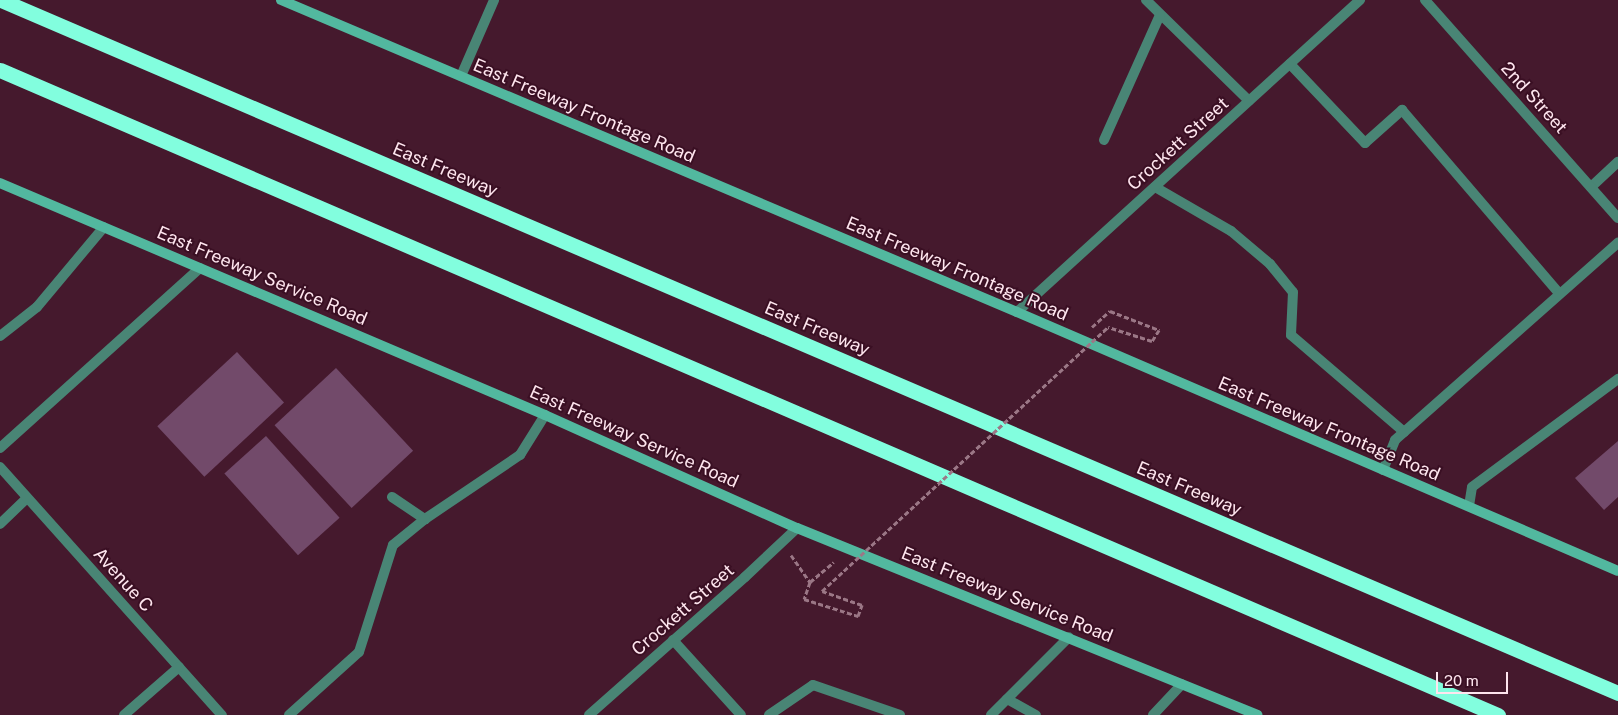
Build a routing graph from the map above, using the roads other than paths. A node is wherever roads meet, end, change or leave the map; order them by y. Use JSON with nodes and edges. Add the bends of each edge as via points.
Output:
{"nodes":[{"id":1,"x":1,"y":0,"type":"edge"},
{"id":2,"x":281,"y":0,"type":"edge"},
{"id":3,"x":494,"y":0,"type":"edge"},
{"id":4,"x":1146,"y":0,"type":"edge"},
{"id":5,"x":1360,"y":0,"type":"edge"},
{"id":6,"x":1425,"y":0,"type":"edge"},
{"id":7,"x":1160,"y":15,"type":"junction"},
{"id":8,"x":1290,"y":64,"type":"junction"},
{"id":9,"x":0,"y":70,"type":"edge"},
{"id":10,"x":461,"y":76,"type":"junction"},
{"id":11,"x":1249,"y":102,"type":"junction"},
{"id":12,"x":1104,"y":140,"type":"dead end"},
{"id":13,"x":1618,"y":162,"type":"edge"},
{"id":14,"x":0,"y":183,"type":"edge"},
{"id":15,"x":1155,"y":187,"type":"junction"},
{"id":16,"x":1591,"y":187,"type":"junction"},
{"id":17,"x":1618,"y":218,"type":"edge"},
{"id":18,"x":104,"y":227,"type":"junction"},
{"id":19,"x":1618,"y":243,"type":"edge"},
{"id":20,"x":200,"y":268,"type":"junction"},
{"id":21,"x":1559,"y":293,"type":"junction"},
{"id":22,"x":1018,"y":312,"type":"junction"},
{"id":23,"x":0,"y":336,"type":"edge"},
{"id":24,"x":1618,"y":379,"type":"edge"},
{"id":25,"x":545,"y":415,"type":"junction"},
{"id":26,"x":1404,"y":432,"type":"junction"},
{"id":27,"x":0,"y":448,"type":"edge"},
{"id":28,"x":0,"y":466,"type":"edge"},
{"id":29,"x":1383,"y":470,"type":"junction"},
{"id":30,"x":392,"y":497,"type":"dead end"},
{"id":31,"x":27,"y":498,"type":"junction"},
{"id":32,"x":1469,"y":506,"type":"junction"},
{"id":33,"x":425,"y":519,"type":"junction"},
{"id":34,"x":0,"y":524,"type":"edge"},
{"id":35,"x":797,"y":528,"type":"junction"},
{"id":36,"x":1618,"y":571,"type":"edge"},
{"id":37,"x":1069,"y":636,"type":"junction"},
{"id":38,"x":673,"y":640,"type":"junction"},
{"id":39,"x":179,"y":667,"type":"junction"},
{"id":40,"x":1182,"y":684,"type":"junction"},
{"id":41,"x":1618,"y":693,"type":"edge"},
{"id":42,"x":1007,"y":699,"type":"junction"},
{"id":43,"x":124,"y":715,"type":"edge"},
{"id":44,"x":222,"y":715,"type":"edge"},
{"id":45,"x":289,"y":715,"type":"edge"},
{"id":46,"x":589,"y":715,"type":"edge"},
{"id":47,"x":741,"y":715,"type":"edge"},
{"id":48,"x":769,"y":715,"type":"edge"},
{"id":49,"x":900,"y":715,"type":"edge"},
{"id":50,"x":991,"y":715,"type":"edge"},
{"id":51,"x":1036,"y":715,"type":"edge"},
{"id":52,"x":1153,"y":715,"type":"edge"},
{"id":53,"x":1258,"y":715,"type":"edge"},
{"id":54,"x":1498,"y":715,"type":"edge"}],
"edges":[{"from":1,"to":41,"type":"highway","name":"East Freeway"},
{"from":2,"to":10,"type":"main road","name":"East Freeway Frontage Road"},
{"from":3,"to":10,"type":"street"},
{"from":4,"to":7,"type":"street"},
{"from":5,"to":8,"type":"street","name":"Crockett Street"},
{"from":6,"to":16,"type":"street","name":"2nd Street"},
{"from":7,"to":11,"type":"street"},
{"from":7,"to":12,"type":"street"},
{"from":8,"to":11,"type":"street","name":"Crockett Street"},
{"from":8,"to":21,"type":"street","via":[[1365,143],[1402,110]]},
{"from":9,"to":54,"type":"highway"},
{"from":10,"to":22,"type":"main road","name":"East Freeway Frontage Road"},
{"from":11,"to":15,"type":"street","name":"Crockett Street"},
{"from":13,"to":16,"type":"street"},
{"from":14,"to":18,"type":"main road","name":"East Freeway Service Road"},
{"from":15,"to":22,"type":"street","name":"Crockett Street"},
{"from":15,"to":26,"type":"street","via":[[1231,231],[1270,264],[1293,292],[1291,335]]},
{"from":16,"to":17,"type":"street","name":"2nd Street"},
{"from":18,"to":20,"type":"main road","name":"East Freeway Service Road"},
{"from":18,"to":23,"type":"street","via":[[37,307]]},
{"from":19,"to":21,"type":"street"},
{"from":20,"to":25,"type":"main road","name":"East Freeway Service Road"},
{"from":20,"to":27,"type":"street"},
{"from":21,"to":26,"type":"street"},
{"from":22,"to":29,"type":"main road","name":"East Freeway Frontage Road"},
{"from":24,"to":32,"type":"street","via":[[1472,487]]},
{"from":25,"to":33,"type":"street","via":[[520,455]]},
{"from":25,"to":35,"type":"main road","name":"East Freeway Service Road"},
{"from":26,"to":29,"type":"street","via":[[1395,440]]},
{"from":28,"to":31,"type":"street","name":"Avenue C"},
{"from":29,"to":32,"type":"main road","name":"East Freeway Frontage Road"},
{"from":30,"to":33,"type":"street"},
{"from":31,"to":34,"type":"street"},
{"from":31,"to":39,"type":"street","name":"Avenue C"},
{"from":32,"to":36,"type":"main road","name":"East Freeway Frontage Road"},
{"from":33,"to":45,"type":"street","via":[[393,545],[359,652]]},
{"from":35,"to":37,"type":"main road","name":"East Freeway Service Road"},
{"from":35,"to":38,"type":"street","name":"Crockett Street"},
{"from":37,"to":40,"type":"main road","name":"East Freeway Service Road"},
{"from":37,"to":42,"type":"street"},
{"from":38,"to":46,"type":"street","name":"Crockett Street"},
{"from":38,"to":47,"type":"street"},
{"from":39,"to":43,"type":"street"},
{"from":39,"to":44,"type":"street","name":"Avenue C"},
{"from":40,"to":52,"type":"street"},
{"from":40,"to":53,"type":"main road","name":"East Freeway Service Road"},
{"from":42,"to":50,"type":"street"},
{"from":42,"to":51,"type":"street"},
{"from":48,"to":49,"type":"street","via":[[813,685]]}]}
